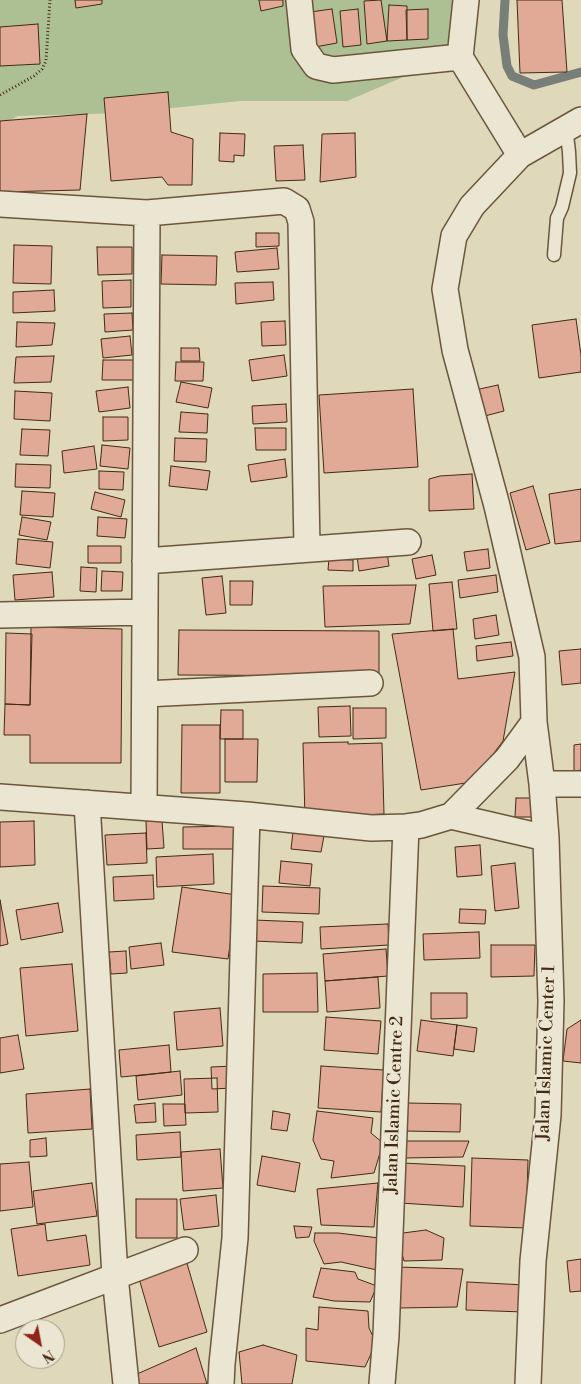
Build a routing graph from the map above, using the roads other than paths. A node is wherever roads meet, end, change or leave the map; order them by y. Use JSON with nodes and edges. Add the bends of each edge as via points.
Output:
{"nodes":[{"id":1,"x":299,"y":0,"type":"edge"},
{"id":2,"x":466,"y":0,"type":"edge"},
{"id":3,"x":460,"y":57,"type":"junction"},
{"id":4,"x":574,"y":123,"type":"edge"},
{"id":5,"x":520,"y":156,"type":"junction"},
{"id":6,"x":0,"y":204,"type":"edge"},
{"id":7,"x":147,"y":213,"type":"junction"},
{"id":8,"x":554,"y":255,"type":"dead end"},
{"id":9,"x":408,"y":542,"type":"dead end"},
{"id":10,"x":307,"y":548,"type":"junction"},
{"id":11,"x":145,"y":561,"type":"junction"},
{"id":12,"x":145,"y":612,"type":"junction"},
{"id":13,"x":0,"y":615,"type":"edge"},
{"id":14,"x":370,"y":684,"type":"dead end"},
{"id":15,"x":145,"y":694,"type":"junction"},
{"id":16,"x":534,"y":722,"type":"junction"},
{"id":17,"x":542,"y":784,"type":"junction"},
{"id":18,"x":581,"y":784,"type":"edge"},
{"id":19,"x":0,"y":797,"type":"edge"},
{"id":20,"x":87,"y":803,"type":"junction"},
{"id":21,"x":144,"y":807,"type":"junction"},
{"id":22,"x":247,"y":815,"type":"junction"},
{"id":23,"x":451,"y":816,"type":"junction"},
{"id":24,"x":406,"y":827,"type":"junction"},
{"id":25,"x":546,"y":838,"type":"junction"},
{"id":26,"x":185,"y":1250,"type":"dead end"},
{"id":27,"x":115,"y":1276,"type":"junction"},
{"id":28,"x":0,"y":1320,"type":"edge"},
{"id":29,"x":126,"y":1384,"type":"edge"},
{"id":30,"x":222,"y":1384,"type":"edge"},
{"id":31,"x":382,"y":1384,"type":"edge"},
{"id":32,"x":528,"y":1384,"type":"edge"}],
"edges":[{"from":1,"to":3,"type":"street","via":[[304,49],[316,66],[333,70]]},
{"from":2,"to":3,"type":"street"},
{"from":3,"to":5,"type":"street"},
{"from":4,"to":5,"type":"street","name":"Jalan Islamic Center 1"},
{"from":4,"to":8,"type":"lane","via":[[570,173],[557,218]]},
{"from":5,"to":16,"type":"street","name":"Jalan Islamic Center 1","via":[[472,206],[454,236],[445,289],[455,350],[497,506],[532,656]]},
{"from":6,"to":7,"type":"street"},
{"from":7,"to":10,"type":"street","via":[[284,201],[296,209],[301,222]]},
{"from":7,"to":11,"type":"street"},
{"from":9,"to":10,"type":"street"},
{"from":10,"to":11,"type":"street"},
{"from":11,"to":12,"type":"street"},
{"from":12,"to":13,"type":"street"},
{"from":12,"to":15,"type":"street"},
{"from":14,"to":15,"type":"street"},
{"from":15,"to":21,"type":"street"},
{"from":16,"to":17,"type":"street","name":"Jalan Islamic Center 1"},
{"from":16,"to":23,"type":"street","via":[[507,759]]},
{"from":17,"to":18,"type":"street"},
{"from":17,"to":25,"type":"street","name":"Jalan Islamic Center 1"},
{"from":19,"to":20,"type":"street"},
{"from":20,"to":21,"type":"street"},
{"from":20,"to":27,"type":"street"},
{"from":21,"to":22,"type":"street"},
{"from":22,"to":24,"type":"street","via":[[371,828]]},
{"from":22,"to":30,"type":"street","via":[[235,1238]]},
{"from":23,"to":24,"type":"street"},
{"from":23,"to":25,"type":"street"},
{"from":24,"to":31,"type":"street","name":"Jalan Islamic Centre 2"},
{"from":25,"to":32,"type":"street","name":"Jalan Islamic Center 1","via":[[551,1000],[548,1115],[533,1261]]},
{"from":26,"to":27,"type":"street"},
{"from":27,"to":28,"type":"street"},
{"from":27,"to":29,"type":"street"}]}
